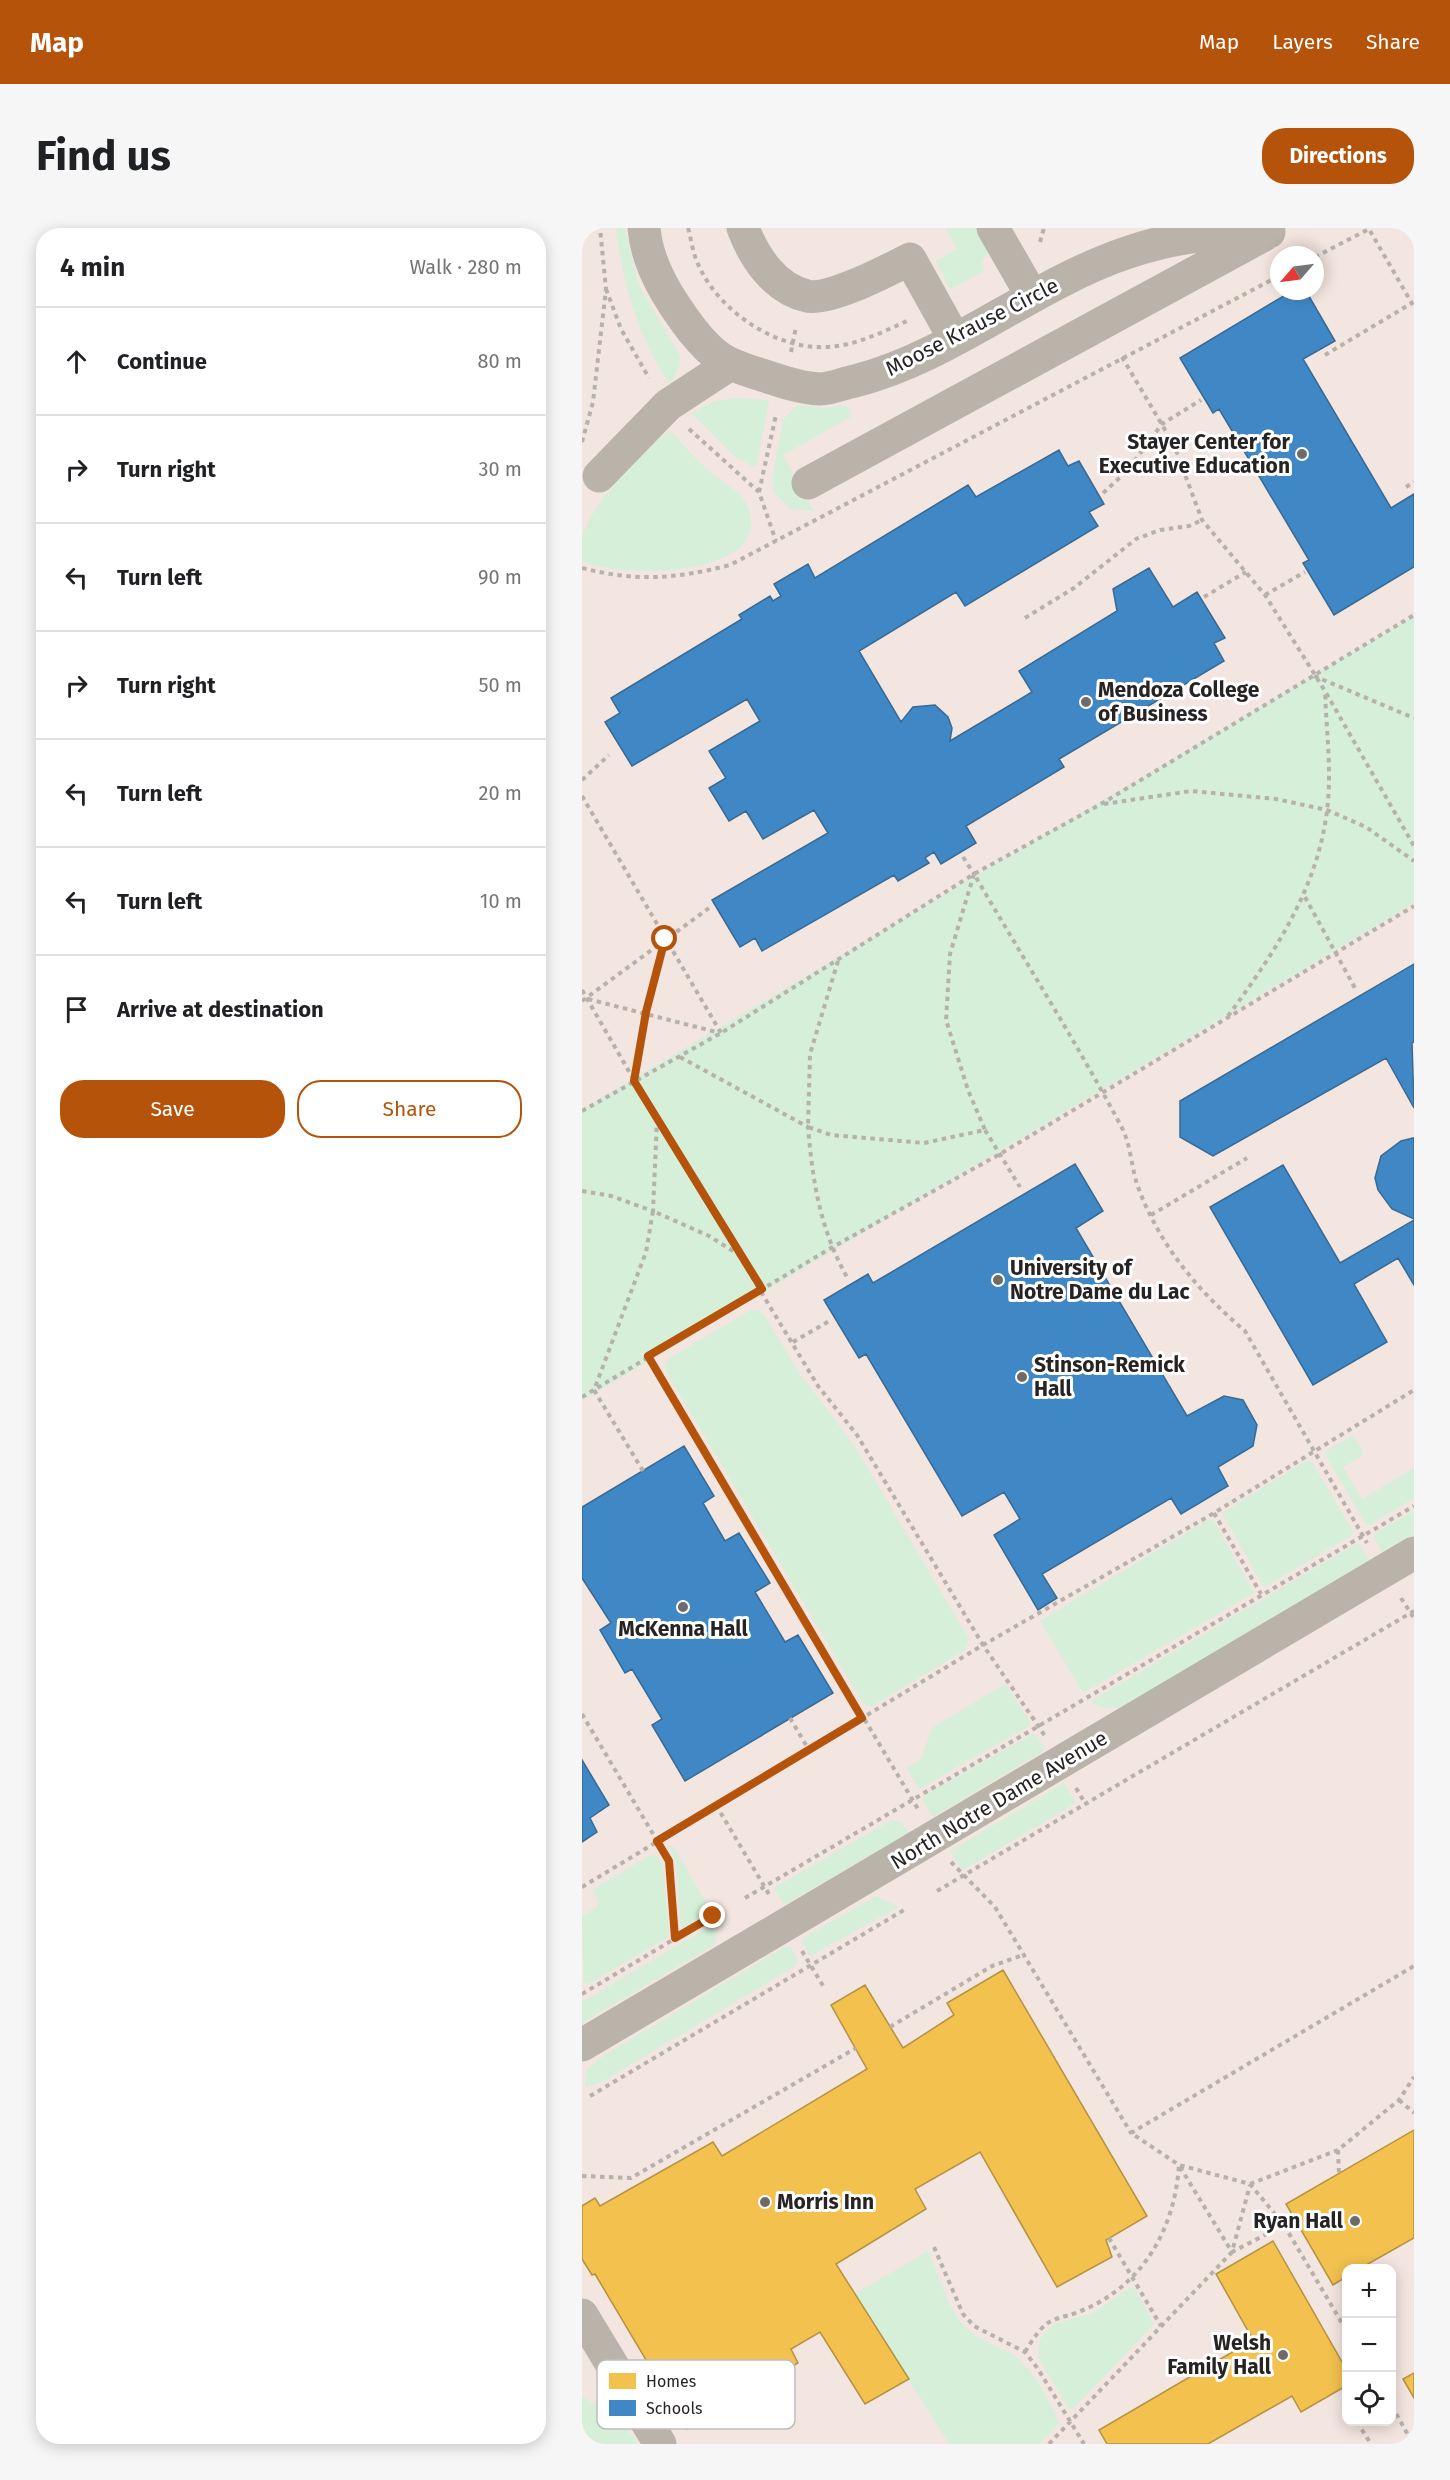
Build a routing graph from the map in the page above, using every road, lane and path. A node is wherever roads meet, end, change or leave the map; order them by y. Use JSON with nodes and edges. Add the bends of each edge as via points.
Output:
{"nodes":[{"id":1,"x":600,"y":228,"type":"edge"},
{"id":2,"x":644,"y":228,"type":"edge"},
{"id":3,"x":743,"y":228,"type":"edge"},
{"id":4,"x":993,"y":228,"type":"edge"},
{"id":5,"x":1044,"y":228,"type":"edge"},
{"id":6,"x":1369,"y":228,"type":"edge"},
{"id":7,"x":1273,"y":230,"type":"edge"},
{"id":8,"x":1038,"y":249,"type":"dead end"},
{"id":9,"x":1324,"y":252,"type":"edge"},
{"id":10,"x":1270,"y":281,"type":"edge"},
{"id":11,"x":1032,"y":297,"type":"junction"},
{"id":12,"x":1413,"y":305,"type":"edge"},
{"id":13,"x":797,"y":322,"type":"dead end"},
{"id":14,"x":954,"y":338,"type":"junction"},
{"id":15,"x":790,"y":354,"type":"dead end"},
{"id":16,"x":1325,"y":355,"type":"dead end"},
{"id":17,"x":729,"y":365,"type":"junction"},
{"id":18,"x":1201,"y":400,"type":"dead end"},
{"id":19,"x":777,"y":413,"type":"dead end"},
{"id":20,"x":1162,"y":424,"type":"junction"},
{"id":21,"x":582,"y":441,"type":"edge"},
{"id":22,"x":599,"y":476,"type":"dead end"},
{"id":23,"x":1414,"y":482,"type":"edge"},
{"id":24,"x":808,"y":483,"type":"dead end"},
{"id":25,"x":1406,"y":487,"type":"dead end"},
{"id":26,"x":759,"y":492,"type":"dead end"},
{"id":27,"x":1103,"y":493,"type":"dead end"},
{"id":28,"x":1202,"y":520,"type":"junction"},
{"id":29,"x":1246,"y":572,"type":"junction"},
{"id":30,"x":1305,"y":572,"type":"dead end"},
{"id":31,"x":1265,"y":595,"type":"junction"},
{"id":32,"x":1204,"y":597,"type":"dead end"},
{"id":33,"x":1414,"y":615,"type":"edge"},
{"id":34,"x":1025,"y":618,"type":"dead end"},
{"id":35,"x":1313,"y":675,"type":"junction"},
{"id":36,"x":1325,"y":691,"type":"junction"},
{"id":37,"x":1414,"y":718,"type":"edge"},
{"id":38,"x":609,"y":755,"type":"dead end"},
{"id":39,"x":582,"y":780,"type":"edge"},
{"id":40,"x":582,"y":796,"type":"edge"},
{"id":41,"x":1101,"y":804,"type":"junction"},
{"id":42,"x":1327,"y":810,"type":"junction"},
{"id":43,"x":1414,"y":846,"type":"edge"},
{"id":44,"x":963,"y":857,"type":"dead end"},
{"id":45,"x":1414,"y":861,"type":"edge"},
{"id":46,"x":974,"y":874,"type":"junction"},
{"id":47,"x":1304,"y":896,"type":"junction"},
{"id":48,"x":1414,"y":906,"type":"edge"},
{"id":49,"x":709,"y":908,"type":"dead end"},
{"id":50,"x":665,"y":939,"type":"junction"},
{"id":51,"x":1335,"y":955,"type":"junction"},
{"id":52,"x":838,"y":961,"type":"junction"},
{"id":53,"x":582,"y":990,"type":"edge"},
{"id":54,"x":1356,"y":990,"type":"dead end"},
{"id":55,"x":585,"y":1000,"type":"edge"},
{"id":56,"x":646,"y":1012,"type":"junction"},
{"id":57,"x":1226,"y":1019,"type":"junction"},
{"id":58,"x":721,"y":1033,"type":"junction"},
{"id":59,"x":679,"y":1057,"type":"junction"},
{"id":60,"x":634,"y":1081,"type":"junction"},
{"id":61,"x":1102,"y":1091,"type":"junction"},
{"id":62,"x":582,"y":1111,"type":"edge"},
{"id":63,"x":657,"y":1120,"type":"junction"},
{"id":64,"x":807,"y":1128,"type":"junction"},
{"id":65,"x":985,"y":1130,"type":"junction"},
{"id":66,"x":1000,"y":1154,"type":"junction"},
{"id":67,"x":1247,"y":1158,"type":"dead end"},
{"id":68,"x":1020,"y":1187,"type":"dead end"},
{"id":69,"x":582,"y":1191,"type":"edge"},
{"id":70,"x":653,"y":1210,"type":"junction"},
{"id":71,"x":1151,"y":1215,"type":"junction"},
{"id":72,"x":831,"y":1248,"type":"junction"},
{"id":73,"x":739,"y":1256,"type":"junction"},
{"id":74,"x":848,"y":1279,"type":"dead end"},
{"id":75,"x":762,"y":1289,"type":"junction"},
{"id":76,"x":831,"y":1320,"type":"dead end"},
{"id":77,"x":793,"y":1342,"type":"junction"},
{"id":78,"x":648,"y":1356,"type":"junction"},
{"id":79,"x":594,"y":1390,"type":"junction"},
{"id":80,"x":1414,"y":1390,"type":"edge"},
{"id":81,"x":582,"y":1397,"type":"edge"},
{"id":82,"x":1313,"y":1450,"type":"junction"},
{"id":83,"x":643,"y":1471,"type":"dead end"},
{"id":84,"x":1414,"y":1506,"type":"edge"},
{"id":85,"x":1214,"y":1513,"type":"junction"},
{"id":86,"x":1363,"y":1535,"type":"junction"},
{"id":87,"x":1371,"y":1549,"type":"dead end"},
{"id":88,"x":1414,"y":1553,"type":"edge"},
{"id":89,"x":1261,"y":1594,"type":"junction"},
{"id":90,"x":1400,"y":1596,"type":"dead end"},
{"id":91,"x":1413,"y":1614,"type":"edge"},
{"id":92,"x":983,"y":1645,"type":"junction"},
{"id":93,"x":582,"y":1714,"type":"edge"},
{"id":94,"x":790,"y":1718,"type":"dead end"},
{"id":95,"x":862,"y":1718,"type":"junction"},
{"id":96,"x":1040,"y":1726,"type":"junction"},
{"id":97,"x":1048,"y":1741,"type":"dead end"},
{"id":98,"x":809,"y":1750,"type":"junction"},
{"id":99,"x":912,"y":1799,"type":"junction"},
{"id":100,"x":716,"y":1805,"type":"junction"},
{"id":101,"x":922,"y":1816,"type":"dead end"},
{"id":102,"x":657,"y":1841,"type":"junction"},
{"id":103,"x":945,"y":1855,"type":"dead end"},
{"id":104,"x":962,"y":1875,"type":"junction"},
{"id":105,"x":764,"y":1886,"type":"junction"},
{"id":106,"x":582,"y":1887,"type":"edge"},
{"id":107,"x":937,"y":1890,"type":"dead end"},
{"id":108,"x":745,"y":1898,"type":"dead end"},
{"id":109,"x":773,"y":1902,"type":"dead end"},
{"id":110,"x":903,"y":1910,"type":"dead end"},
{"id":111,"x":713,"y":1916,"type":"dead end"},
{"id":112,"x":675,"y":1938,"type":"junction"},
{"id":113,"x":800,"y":1949,"type":"dead end"},
{"id":114,"x":1023,"y":1955,"type":"junction"},
{"id":115,"x":810,"y":1964,"type":"junction"},
{"id":116,"x":1414,"y":1966,"type":"edge"},
{"id":117,"x":825,"y":1989,"type":"dead end"},
{"id":118,"x":582,"y":1994,"type":"edge"},
{"id":119,"x":890,"y":2027,"type":"dead end"},
{"id":120,"x":582,"y":2045,"type":"edge"},
{"id":121,"x":856,"y":2048,"type":"dead end"},
{"id":122,"x":1414,"y":2078,"type":"edge"},
{"id":123,"x":590,"y":2096,"type":"dead end"},
{"id":124,"x":1399,"y":2100,"type":"junction"},
{"id":125,"x":1414,"y":2113,"type":"edge"},
{"id":126,"x":1131,"y":2133,"type":"junction"},
{"id":127,"x":1338,"y":2150,"type":"junction"},
{"id":128,"x":1179,"y":2165,"type":"junction"},
{"id":129,"x":1339,"y":2174,"type":"dead end"},
{"id":130,"x":582,"y":2176,"type":"edge"},
{"id":131,"x":1250,"y":2184,"type":"junction"},
{"id":132,"x":1284,"y":2225,"type":"junction"},
{"id":133,"x":1109,"y":2238,"type":"dead end"},
{"id":134,"x":934,"y":2247,"type":"dead end"},
{"id":135,"x":1232,"y":2252,"type":"junction"},
{"id":136,"x":1133,"y":2278,"type":"junction"},
{"id":137,"x":582,"y":2315,"type":"edge"},
{"id":138,"x":1342,"y":2322,"type":"edge"},
{"id":139,"x":1161,"y":2326,"type":"junction"},
{"id":140,"x":1025,"y":2352,"type":"junction"},
{"id":141,"x":609,"y":2360,"type":"edge"},
{"id":142,"x":1396,"y":2413,"type":"edge"},
{"id":143,"x":1071,"y":2421,"type":"junction"},
{"id":144,"x":1360,"y":2426,"type":"edge"},
{"id":145,"x":651,"y":2429,"type":"edge"},
{"id":146,"x":660,"y":2444,"type":"edge"},
{"id":147,"x":1049,"y":2444,"type":"edge"},
{"id":148,"x":1084,"y":2444,"type":"edge"},
{"id":149,"x":1371,"y":2444,"type":"edge"},
{"id":150,"x":1413,"y":2444,"type":"edge"}],
"edges":[{"from":1,"to":21,"type":"path","via":[[606,289],[593,402]]},
{"from":2,"to":17,"type":"street","name":"Moose Krause Circle","via":[[655,269],[673,305],[708,351]]},
{"from":3,"to":14,"type":"street","via":[[756,258],[778,282],[808,296],[849,288],[910,259]]},
{"from":4,"to":11,"type":"street"},
{"from":5,"to":8,"type":"path"},
{"from":6,"to":9,"type":"path"},
{"from":6,"to":12,"type":"path"},
{"from":7,"to":11,"type":"street","name":"Moose Krause Circle","via":[[1230,231],[1158,244],[1075,274]]},
{"from":7,"to":24,"type":"street"},
{"from":10,"to":20,"type":"path","via":[[1123,358]]},
{"from":11,"to":14,"type":"street","name":"Moose Krause Circle"},
{"from":12,"to":16,"type":"path"},
{"from":13,"to":15,"type":"path"},
{"from":14,"to":17,"type":"street","name":"Moose Krause Circle","via":[[890,372],[821,389]]},
{"from":17,"to":22,"type":"street","via":[[668,405]]},
{"from":18,"to":20,"type":"path"},
{"from":19,"to":26,"type":"path"},
{"from":20,"to":27,"type":"path","via":[[1118,482]]},
{"from":20,"to":28,"type":"path"},
{"from":23,"to":25,"type":"path"},
{"from":28,"to":29,"type":"path"},
{"from":28,"to":34,"type":"path","via":[[1136,539],[1074,588]]},
{"from":29,"to":31,"type":"path"},
{"from":29,"to":32,"type":"path"},
{"from":30,"to":31,"type":"path"},
{"from":31,"to":35,"type":"path"},
{"from":33,"to":35,"type":"path"},
{"from":35,"to":36,"type":"path"},
{"from":35,"to":37,"type":"path"},
{"from":35,"to":41,"type":"path"},
{"from":36,"to":42,"type":"path"},
{"from":36,"to":43,"type":"path"},
{"from":38,"to":39,"type":"path"},
{"from":40,"to":50,"type":"path"},
{"from":41,"to":42,"type":"path","via":[[1191,790],[1276,799]]},
{"from":41,"to":46,"type":"path"},
{"from":42,"to":45,"type":"path","via":[[1366,827]]},
{"from":42,"to":47,"type":"path","via":[[1316,864]]},
{"from":44,"to":46,"type":"path"},
{"from":46,"to":52,"type":"path"},
{"from":46,"to":61,"type":"path"},
{"from":46,"to":65,"type":"path","via":[[950,954],[946,1020]]},
{"from":47,"to":51,"type":"path"},
{"from":47,"to":57,"type":"path","via":[[1275,950]]},
{"from":48,"to":51,"type":"path"},
{"from":49,"to":50,"type":"path"},
{"from":50,"to":55,"type":"path"},
{"from":50,"to":56,"type":"path"},
{"from":50,"to":58,"type":"path"},
{"from":51,"to":54,"type":"path"},
{"from":51,"to":57,"type":"path"},
{"from":52,"to":58,"type":"path"},
{"from":52,"to":64,"type":"path","via":[[810,1054]]},
{"from":53,"to":55,"type":"path"},
{"from":55,"to":56,"type":"path"},
{"from":55,"to":60,"type":"path"},
{"from":56,"to":58,"type":"path"},
{"from":56,"to":60,"type":"path"},
{"from":57,"to":61,"type":"path"},
{"from":58,"to":59,"type":"path"},
{"from":59,"to":60,"type":"path"},
{"from":59,"to":64,"type":"path"},
{"from":60,"to":62,"type":"path"},
{"from":60,"to":63,"type":"path"},
{"from":61,"to":66,"type":"path"},
{"from":61,"to":71,"type":"path","via":[[1123,1129],[1138,1186]]},
{"from":63,"to":70,"type":"path"},
{"from":63,"to":73,"type":"path"},
{"from":64,"to":65,"type":"path","via":[[831,1135],[924,1143]]},
{"from":64,"to":72,"type":"path","via":[[813,1181]]},
{"from":65,"to":66,"type":"path"},
{"from":66,"to":68,"type":"path"},
{"from":66,"to":72,"type":"path"},
{"from":67,"to":71,"type":"path"},
{"from":69,"to":70,"type":"path"},
{"from":70,"to":73,"type":"path","via":[[709,1236]]},
{"from":70,"to":79,"type":"path","via":[[646,1252]]},
{"from":71,"to":82,"type":"path","via":[[1183,1271],[1245,1331]]},
{"from":72,"to":74,"type":"path"},
{"from":72,"to":75,"type":"path"},
{"from":73,"to":75,"type":"path"},
{"from":75,"to":77,"type":"path"},
{"from":75,"to":78,"type":"path"},
{"from":76,"to":77,"type":"path"},
{"from":77,"to":92,"type":"path","via":[[818,1386],[857,1435]]},
{"from":78,"to":79,"type":"path"},
{"from":78,"to":95,"type":"path"},
{"from":79,"to":81,"type":"path"},
{"from":79,"to":83,"type":"path"},
{"from":80,"to":82,"type":"path"},
{"from":82,"to":85,"type":"path"},
{"from":82,"to":86,"type":"path"},
{"from":84,"to":86,"type":"path"},
{"from":85,"to":89,"type":"path"},
{"from":85,"to":92,"type":"path"},
{"from":86,"to":87,"type":"path"},
{"from":86,"to":89,"type":"path"},
{"from":88,"to":120,"type":"street","name":"North Notre Dame Avenue"},
{"from":89,"to":96,"type":"path"},
{"from":90,"to":91,"type":"path"},
{"from":91,"to":104,"type":"path"},
{"from":92,"to":95,"type":"path"},
{"from":92,"to":96,"type":"path"},
{"from":93,"to":102,"type":"path"},
{"from":94,"to":98,"type":"path"},
{"from":95,"to":98,"type":"path"},
{"from":95,"to":99,"type":"path"},
{"from":96,"to":97,"type":"path"},
{"from":96,"to":99,"type":"path"},
{"from":98,"to":100,"type":"path"},
{"from":99,"to":101,"type":"path"},
{"from":99,"to":105,"type":"path"},
{"from":100,"to":102,"type":"path"},
{"from":100,"to":105,"type":"path"},
{"from":102,"to":106,"type":"path"},
{"from":102,"to":112,"type":"path","via":[[669,1861]]},
{"from":103,"to":104,"type":"path"},
{"from":104,"to":107,"type":"path"},
{"from":104,"to":114,"type":"path","via":[[995,1907]]},
{"from":105,"to":108,"type":"path"},
{"from":105,"to":109,"type":"path"},
{"from":110,"to":115,"type":"path"},
{"from":111,"to":112,"type":"path"},
{"from":112,"to":118,"type":"path"},
{"from":113,"to":115,"type":"path"},
{"from":114,"to":119,"type":"path","via":[[992,1966]]},
{"from":114,"to":126,"type":"path"},
{"from":115,"to":117,"type":"path"},
{"from":115,"to":123,"type":"path"},
{"from":116,"to":126,"type":"path"},
{"from":121,"to":130,"type":"path","via":[[631,2178]]},
{"from":122,"to":124,"type":"path"},
{"from":124,"to":125,"type":"path"},
{"from":124,"to":127,"type":"path"},
{"from":126,"to":128,"type":"path"},
{"from":127,"to":129,"type":"path"},
{"from":127,"to":131,"type":"path"},
{"from":128,"to":131,"type":"path"},
{"from":128,"to":135,"type":"path"},
{"from":128,"to":136,"type":"path","via":[[1178,2189],[1164,2231],[1156,2249]]},
{"from":131,"to":132,"type":"path"},
{"from":131,"to":135,"type":"path"},
{"from":132,"to":135,"type":"path"},
{"from":132,"to":138,"type":"path"},
{"from":133,"to":136,"type":"path"},
{"from":134,"to":140,"type":"path","via":[[963,2314],[974,2326]]},
{"from":135,"to":139,"type":"path"},
{"from":136,"to":139,"type":"path"},
{"from":136,"to":140,"type":"path","via":[[1107,2298],[1048,2321]]},
{"from":137,"to":141,"type":"street"},
{"from":139,"to":143,"type":"path"},
{"from":140,"to":143,"type":"path"},
{"from":142,"to":150,"type":"path"},
{"from":143,"to":147,"type":"path"},
{"from":143,"to":148,"type":"path"},
{"from":144,"to":149,"type":"path"},
{"from":145,"to":146,"type":"street"}]}
